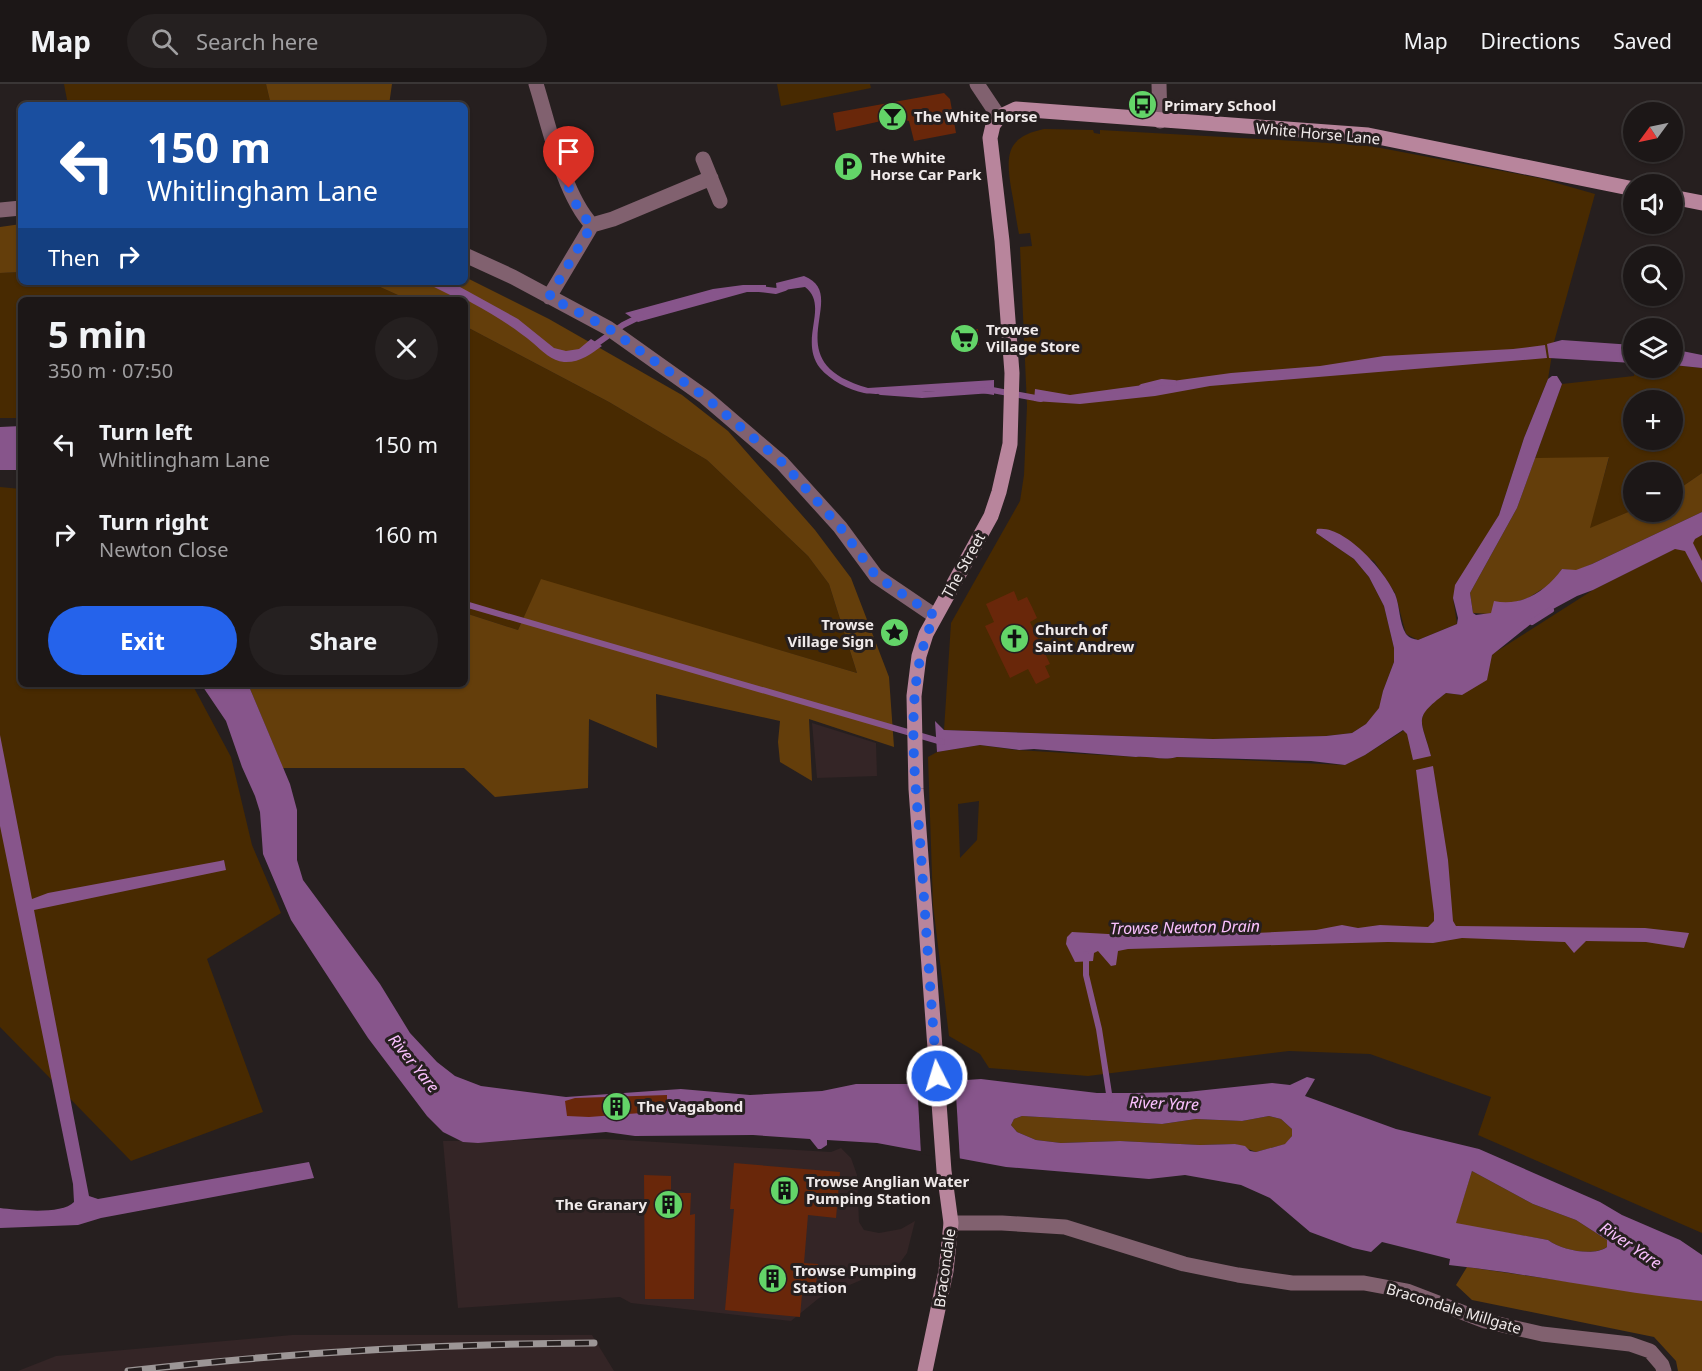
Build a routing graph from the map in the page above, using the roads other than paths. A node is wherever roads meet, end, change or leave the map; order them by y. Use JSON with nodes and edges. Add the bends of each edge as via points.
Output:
{"nodes":[{"id":1,"x":536,"y":84,"type":"edge"},
{"id":2,"x":977,"y":84,"type":"edge"},
{"id":3,"x":1159,"y":84,"type":"edge"},
{"id":4,"x":999,"y":117,"type":"junction"},
{"id":5,"x":1160,"y":121,"type":"junction"},
{"id":6,"x":703,"y":159,"type":"dead end"},
{"id":7,"x":711,"y":178,"type":"junction"},
{"id":8,"x":1623,"y":187,"type":"edge"},
{"id":9,"x":1683,"y":199,"type":"edge"},
{"id":10,"x":720,"y":201,"type":"dead end"},
{"id":11,"x":1702,"y":203,"type":"edge"},
{"id":12,"x":18,"y":208,"type":"edge"},
{"id":13,"x":0,"y":210,"type":"edge"},
{"id":14,"x":592,"y":225,"type":"junction"},
{"id":15,"x":468,"y":256,"type":"edge"},
{"id":16,"x":549,"y":297,"type":"junction"},
{"id":17,"x":935,"y":616,"type":"junction"},
{"id":18,"x":935,"y":1056,"type":"joint"},
{"id":19,"x":951,"y":1223,"type":"junction"},
{"id":20,"x":925,"y":1371,"type":"edge"},
{"id":21,"x":1664,"y":1371,"type":"edge"}],
"edges":[{"from":1,"to":14,"type":"street","via":[[569,188],[580,213]]},
{"from":2,"to":4,"type":"street"},
{"from":3,"to":5,"type":"street"},
{"from":4,"to":5,"type":"street","name":"White Horse Lane","via":[[1016,109]]},
{"from":4,"to":17,"type":"street","name":"The Street","via":[[993,125],[990,143],[1012,373],[1010,444],[991,516]]},
{"from":5,"to":8,"type":"street","name":"White Horse Lane","via":[[1368,135]]},
{"from":6,"to":7,"type":"street"},
{"from":7,"to":10,"type":"street"},
{"from":7,"to":14,"type":"street"},
{"from":9,"to":11,"type":"street"},
{"from":12,"to":13,"type":"street"},
{"from":14,"to":16,"type":"street"},
{"from":15,"to":16,"type":"street"},
{"from":16,"to":17,"type":"street","via":[[613,332],[705,397],[783,463],[840,527],[876,576]]},
{"from":17,"to":18,"type":"street","name":"The Street","via":[[919,656],[914,696],[916,789]]},
{"from":18,"to":19,"type":"street","name":"Bracondale"},
{"from":19,"to":20,"type":"street","name":"Bracondale","via":[[946,1271]]},
{"from":19,"to":21,"type":"street","name":"Bracondale Millgate","via":[[1065,1227],[1184,1264],[1238,1275],[1292,1283],[1364,1283],[1407,1291],[1485,1321],[1542,1334],[1630,1344],[1650,1351]]}]}
